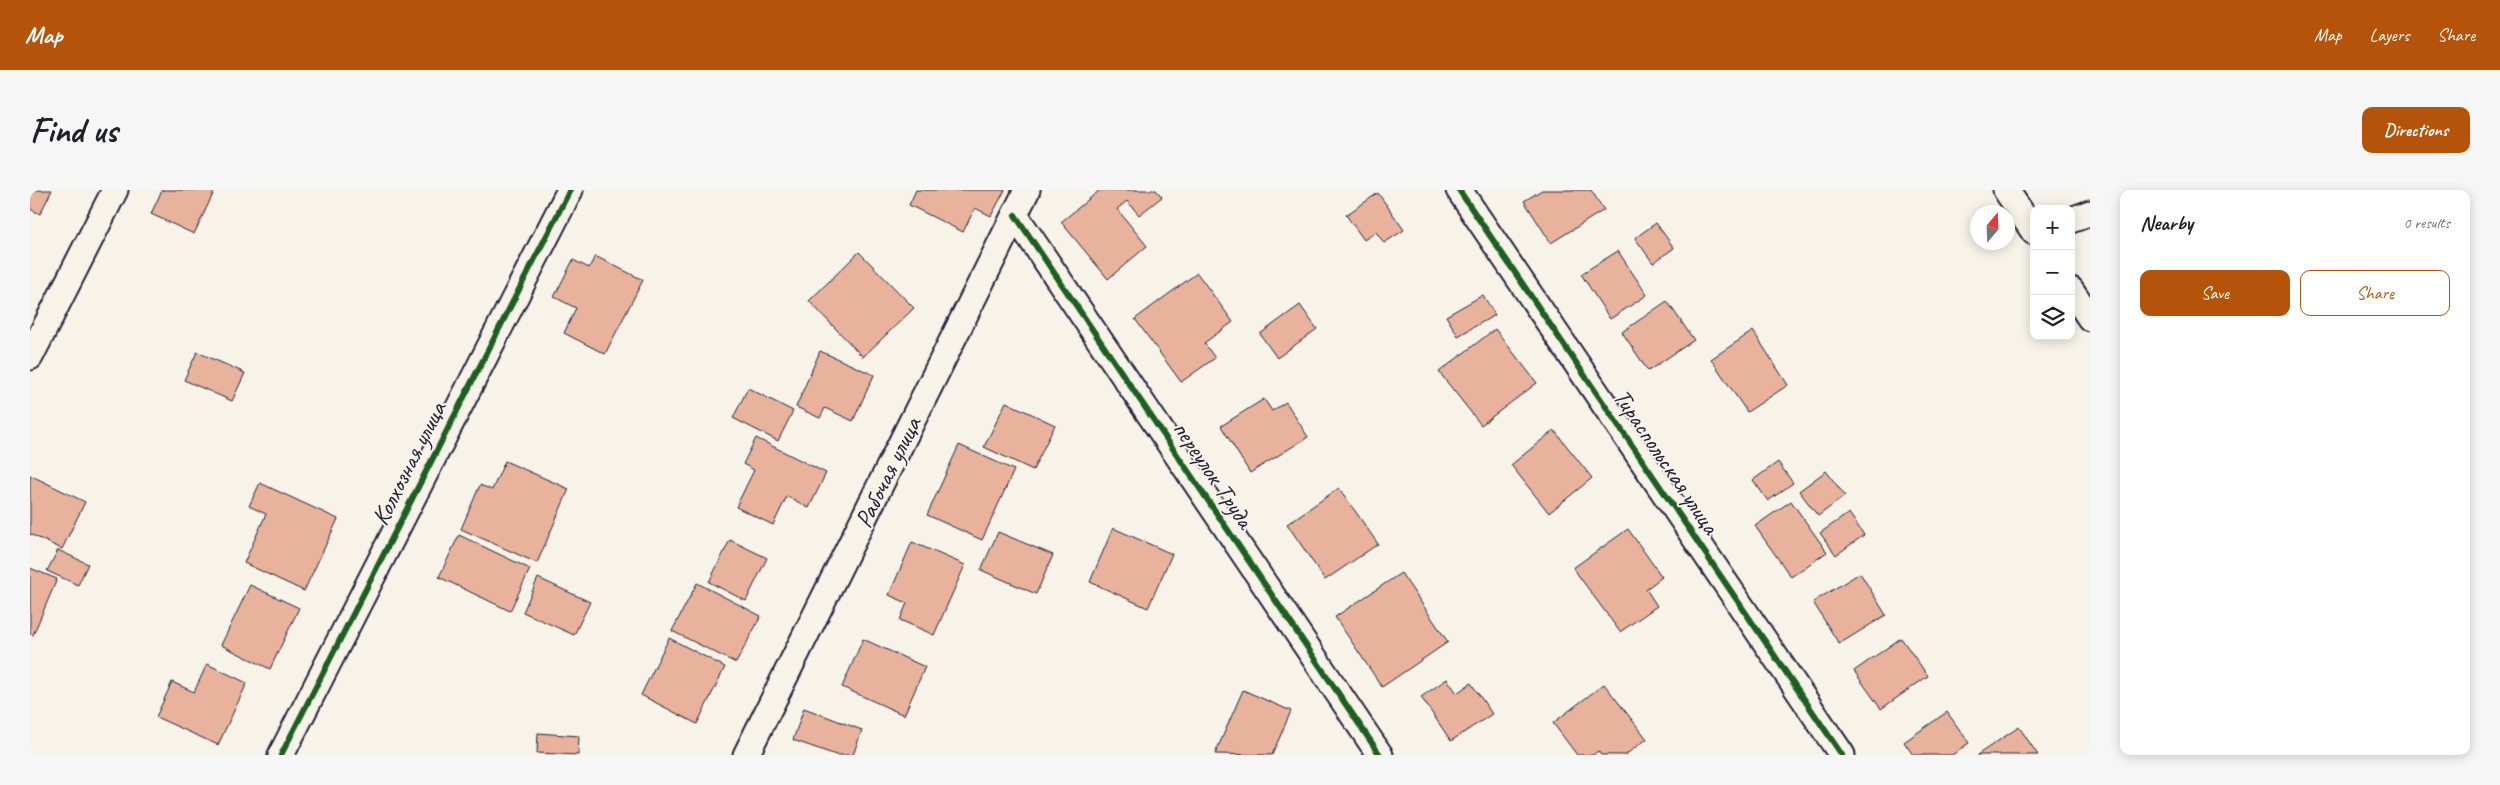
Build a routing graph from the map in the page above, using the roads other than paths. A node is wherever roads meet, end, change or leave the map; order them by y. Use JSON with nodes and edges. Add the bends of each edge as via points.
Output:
{"nodes":[{"id":1,"x":115,"y":190,"type":"edge"},
{"id":2,"x":570,"y":190,"type":"edge"},
{"id":3,"x":1027,"y":190,"type":"edge"},
{"id":4,"x":1459,"y":190,"type":"edge"},
{"id":5,"x":2006,"y":190,"type":"edge"},
{"id":6,"x":2090,"y":213,"type":"edge"},
{"id":7,"x":1015,"y":215,"type":"junction"},
{"id":8,"x":2075,"y":219,"type":"edge"},
{"id":9,"x":2030,"y":226,"type":"edge"},
{"id":10,"x":2074,"y":295,"type":"edge"},
{"id":11,"x":2090,"y":318,"type":"edge"},
{"id":12,"x":30,"y":356,"type":"edge"},
{"id":13,"x":281,"y":755,"type":"edge"},
{"id":14,"x":746,"y":755,"type":"edge"},
{"id":15,"x":1380,"y":755,"type":"edge"},
{"id":16,"x":1842,"y":755,"type":"edge"}],
"edges":[{"from":1,"to":12,"type":"street"},
{"from":2,"to":13,"type":"street","name":"Колхозная улица"},
{"from":3,"to":7,"type":"street","name":"Рабочая улица"},
{"from":4,"to":16,"type":"street","name":"Тираспольская улица"},
{"from":5,"to":9,"type":"street"},
{"from":6,"to":8,"type":"street"},
{"from":7,"to":14,"type":"street","name":"Рабочая улица"},
{"from":7,"to":15,"type":"street","name":"переулок Труда"},
{"from":10,"to":11,"type":"street"}]}
